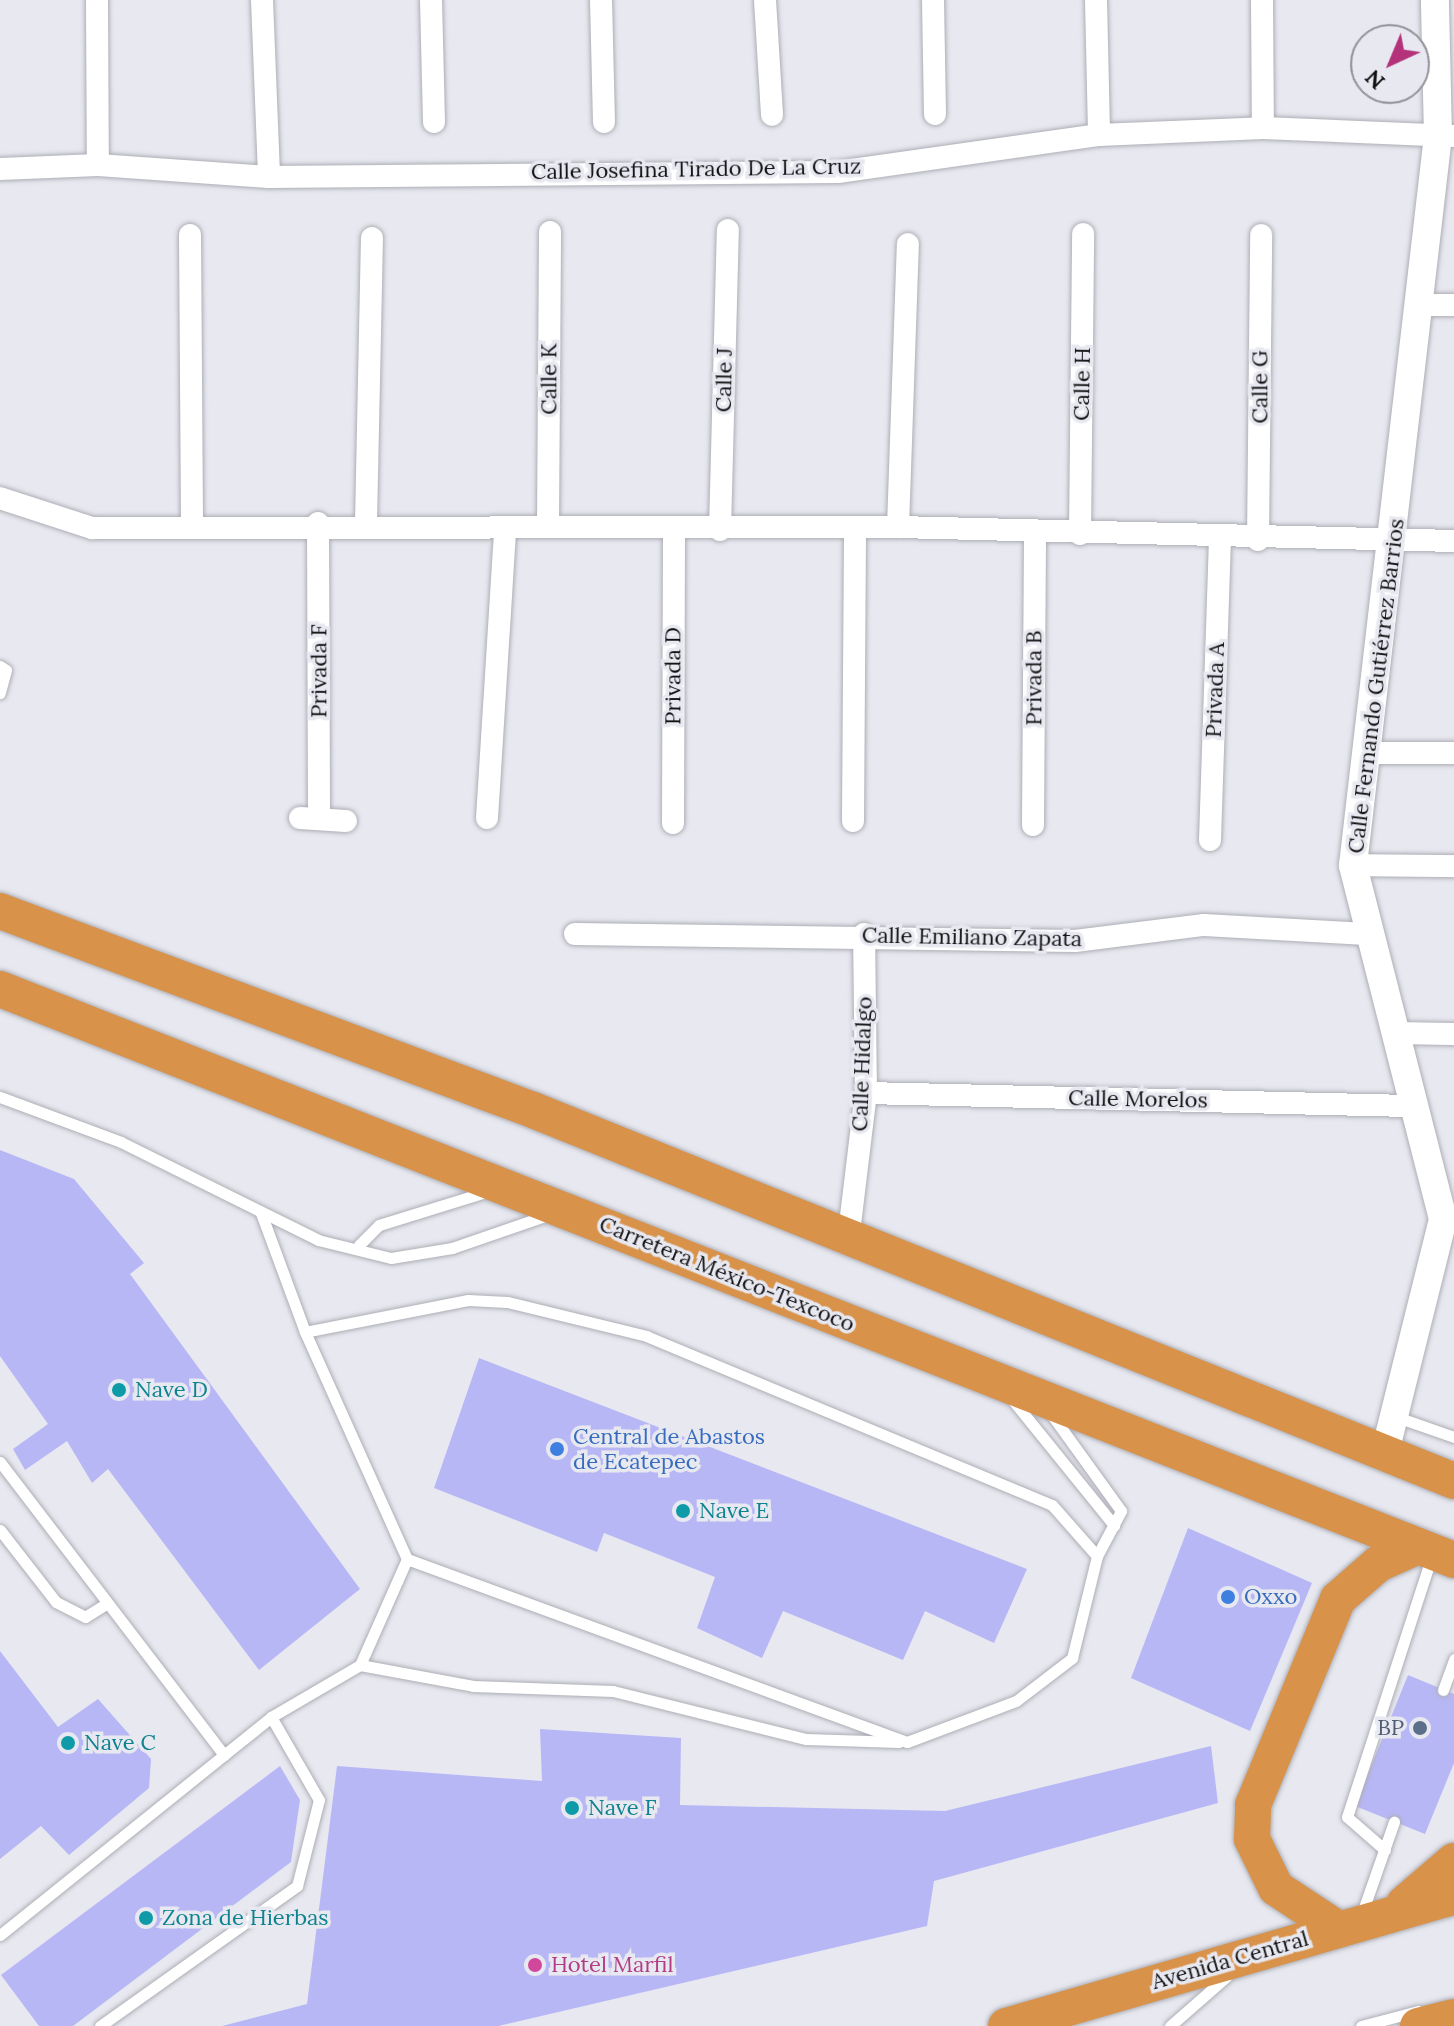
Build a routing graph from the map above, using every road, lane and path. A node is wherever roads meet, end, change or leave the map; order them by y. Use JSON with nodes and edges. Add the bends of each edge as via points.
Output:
{"nodes":[{"id":1,"x":97,"y":0,"type":"edge"},
{"id":2,"x":262,"y":0,"type":"edge"},
{"id":3,"x":431,"y":0,"type":"edge"},
{"id":4,"x":601,"y":0,"type":"edge"},
{"id":5,"x":765,"y":0,"type":"edge"},
{"id":6,"x":933,"y":0,"type":"edge"},
{"id":7,"x":1096,"y":0,"type":"edge"},
{"id":8,"x":1262,"y":0,"type":"edge"},
{"id":9,"x":1435,"y":0,"type":"edge"},
{"id":10,"x":935,"y":114,"type":"dead end"},
{"id":11,"x":772,"y":115,"type":"dead end"},
{"id":12,"x":434,"y":122,"type":"dead end"},
{"id":13,"x":604,"y":122,"type":"dead end"},
{"id":14,"x":1263,"y":128,"type":"junction"},
{"id":15,"x":1099,"y":135,"type":"junction"},
{"id":16,"x":1446,"y":136,"type":"edge"},
{"id":17,"x":98,"y":165,"type":"junction"},
{"id":18,"x":0,"y":169,"type":"edge"},
{"id":19,"x":269,"y":177,"type":"junction"},
{"id":20,"x":728,"y":230,"type":"dead end"},
{"id":21,"x":550,"y":232,"type":"dead end"},
{"id":22,"x":1083,"y":234,"type":"dead end"},
{"id":23,"x":190,"y":235,"type":"dead end"},
{"id":24,"x":1261,"y":235,"type":"dead end"},
{"id":25,"x":372,"y":238,"type":"dead end"},
{"id":26,"x":908,"y":244,"type":"dead end"},
{"id":27,"x":1421,"y":305,"type":"junction"},
{"id":28,"x":1454,"y":305,"type":"edge"},
{"id":29,"x":0,"y":498,"type":"edge"},
{"id":30,"x":318,"y":523,"type":"junction"},
{"id":31,"x":366,"y":523,"type":"junction"},
{"id":32,"x":548,"y":525,"type":"junction"},
{"id":33,"x":192,"y":527,"type":"junction"},
{"id":34,"x":898,"y":527,"type":"junction"},
{"id":35,"x":505,"y":528,"type":"junction"},
{"id":36,"x":674,"y":528,"type":"junction"},
{"id":37,"x":720,"y":530,"type":"junction"},
{"id":38,"x":855,"y":531,"type":"junction"},
{"id":39,"x":1035,"y":531,"type":"junction"},
{"id":40,"x":1080,"y":534,"type":"junction"},
{"id":41,"x":1220,"y":540,"type":"junction"},
{"id":42,"x":1258,"y":540,"type":"junction"},
{"id":43,"x":1395,"y":540,"type":"junction"},
{"id":44,"x":1454,"y":541,"type":"edge"},
{"id":45,"x":0,"y":666,"type":"edge"},
{"id":46,"x":0,"y":693,"type":"edge"},
{"id":47,"x":1370,"y":753,"type":"junction"},
{"id":48,"x":1454,"y":753,"type":"edge"},
{"id":49,"x":487,"y":818,"type":"dead end"},
{"id":50,"x":346,"y":821,"type":"dead end"},
{"id":51,"x":853,"y":821,"type":"dead end"},
{"id":52,"x":673,"y":823,"type":"dead end"},
{"id":53,"x":1033,"y":825,"type":"dead end"},
{"id":54,"x":1210,"y":840,"type":"dead end"},
{"id":55,"x":1353,"y":865,"type":"junction"},
{"id":56,"x":1454,"y":866,"type":"edge"},
{"id":57,"x":0,"y":911,"type":"edge"},
{"id":58,"x":575,"y":934,"type":"dead end"},
{"id":59,"x":864,"y":934,"type":"junction"},
{"id":60,"x":1367,"y":934,"type":"junction"},
{"id":61,"x":0,"y":989,"type":"edge"},
{"id":62,"x":1393,"y":1033,"type":"junction"},
{"id":63,"x":1454,"y":1034,"type":"edge"},
{"id":64,"x":866,"y":1093,"type":"junction"},
{"id":65,"x":0,"y":1097,"type":"edge"},
{"id":66,"x":1409,"y":1106,"type":"junction"},
{"id":67,"x":501,"y":1186,"type":"junction"},
{"id":68,"x":563,"y":1210,"type":"junction"},
{"id":69,"x":261,"y":1213,"type":"junction"},
{"id":70,"x":1448,"y":1219,"type":"edge"},
{"id":71,"x":848,"y":1241,"type":"junction"},
{"id":72,"x":359,"y":1245,"type":"junction"},
{"id":73,"x":305,"y":1332,"type":"junction"},
{"id":74,"x":999,"y":1381,"type":"junction"},
{"id":75,"x":1040,"y":1398,"type":"junction"},
{"id":76,"x":1393,"y":1415,"type":"junction"},
{"id":77,"x":1454,"y":1437,"type":"edge"},
{"id":78,"x":1385,"y":1452,"type":"junction"},
{"id":79,"x":0,"y":1462,"type":"edge"},
{"id":80,"x":1454,"y":1481,"type":"edge"},
{"id":81,"x":1114,"y":1525,"type":"junction"},
{"id":82,"x":0,"y":1530,"type":"edge"},
{"id":83,"x":1097,"y":1556,"type":"junction"},
{"id":84,"x":1440,"y":1557,"type":"edge"},
{"id":85,"x":407,"y":1559,"type":"junction"},
{"id":86,"x":107,"y":1603,"type":"junction"},
{"id":87,"x":1454,"y":1659,"type":"edge"},
{"id":88,"x":360,"y":1665,"type":"junction"},
{"id":89,"x":1443,"y":1690,"type":"dead end"},
{"id":90,"x":271,"y":1717,"type":"junction"},
{"id":91,"x":907,"y":1742,"type":"junction"},
{"id":92,"x":224,"y":1755,"type":"junction"},
{"id":93,"x":1394,"y":1822,"type":"dead end"},
{"id":94,"x":1385,"y":1850,"type":"junction"},
{"id":95,"x":1454,"y":1861,"type":"edge"},
{"id":96,"x":1447,"y":1908,"type":"edge"},
{"id":97,"x":1362,"y":1922,"type":"junction"},
{"id":98,"x":0,"y":1935,"type":"edge"},
{"id":99,"x":1454,"y":2001,"type":"edge"},
{"id":100,"x":1454,"y":2017,"type":"edge"},
{"id":101,"x":100,"y":2026,"type":"edge"},
{"id":102,"x":1006,"y":2026,"type":"edge"},
{"id":103,"x":1170,"y":2026,"type":"edge"},
{"id":104,"x":1361,"y":2026,"type":"edge"},
{"id":105,"x":1418,"y":2026,"type":"edge"}],
"edges":[{"from":1,"to":17,"type":"street"},
{"from":2,"to":19,"type":"street"},
{"from":3,"to":12,"type":"street"},
{"from":4,"to":13,"type":"street"},
{"from":5,"to":11,"type":"street"},
{"from":6,"to":10,"type":"street"},
{"from":7,"to":15,"type":"street"},
{"from":8,"to":14,"type":"street"},
{"from":9,"to":16,"type":"street","name":"Calle Fernando Gutiérrez Barrios"},
{"from":14,"to":15,"type":"street","name":"Calle Josefina Tirado De La Cruz"},
{"from":14,"to":16,"type":"street","name":"Calle Josefina Tirado De La Cruz"},
{"from":15,"to":19,"type":"street","name":"Calle Josefina Tirado De La Cruz","via":[[838,172]]},
{"from":16,"to":27,"type":"street","name":"Calle Fernando Gutiérrez Barrios"},
{"from":17,"to":18,"type":"street","name":"Calle Josefina Tirado De La Cruz"},
{"from":17,"to":19,"type":"street","name":"Calle Josefina Tirado De La Cruz"},
{"from":20,"to":37,"type":"street","name":"Calle J"},
{"from":21,"to":32,"type":"street","name":"Calle K"},
{"from":22,"to":40,"type":"street","name":"Calle H"},
{"from":23,"to":33,"type":"street"},
{"from":24,"to":42,"type":"street","name":"Calle G"},
{"from":25,"to":31,"type":"street"},
{"from":26,"to":34,"type":"street"},
{"from":27,"to":28,"type":"street"},
{"from":27,"to":43,"type":"street","name":"Calle Fernando Gutiérrez Barrios"},
{"from":29,"to":33,"type":"street","via":[[92,528]]},
{"from":30,"to":31,"type":"street"},
{"from":30,"to":33,"type":"street"},
{"from":30,"to":50,"type":"street","name":"Privada F","via":[[309,818]]},
{"from":31,"to":35,"type":"street"},
{"from":32,"to":35,"type":"street"},
{"from":32,"to":36,"type":"street"},
{"from":34,"to":38,"type":"street"},
{"from":34,"to":39,"type":"street"},
{"from":35,"to":49,"type":"street"},
{"from":36,"to":37,"type":"street"},
{"from":36,"to":52,"type":"street","name":"Privada D"},
{"from":37,"to":38,"type":"street"},
{"from":38,"to":51,"type":"street"},
{"from":39,"to":40,"type":"street"},
{"from":39,"to":53,"type":"street","name":"Privada B"},
{"from":40,"to":41,"type":"street"},
{"from":41,"to":42,"type":"street"},
{"from":41,"to":54,"type":"street","name":"Privada A"},
{"from":42,"to":43,"type":"street"},
{"from":43,"to":44,"type":"street"},
{"from":43,"to":47,"type":"street","name":"Calle Fernando Gutiérrez Barrios"},
{"from":45,"to":46,"type":"lane","via":[[6,674]]},
{"from":47,"to":48,"type":"street"},
{"from":47,"to":55,"type":"street","name":"Calle Fernando Gutiérrez Barrios"},
{"from":55,"to":56,"type":"street"},
{"from":55,"to":60,"type":"street","name":"Calle Fernando Gutiérrez Barrios"},
{"from":57,"to":71,"type":"highway","via":[[533,1110]]},
{"from":58,"to":59,"type":"street","name":"Calle Emiliano Zapata"},
{"from":59,"to":60,"type":"street","name":"Calle Emiliano Zapata","via":[[1075,941],[1204,925]]},
{"from":59,"to":64,"type":"street","name":"Calle Hidalgo"},
{"from":60,"to":62,"type":"street","name":"Calle Fernando Gutiérrez Barrios"},
{"from":61,"to":67,"type":"highway","name":"Carretera México-Texcoco"},
{"from":62,"to":63,"type":"street"},
{"from":62,"to":66,"type":"street","name":"Calle Fernando Gutiérrez Barrios"},
{"from":64,"to":66,"type":"street","name":"Calle Morelos"},
{"from":64,"to":71,"type":"street","name":"Calle Hidalgo"},
{"from":65,"to":69,"type":"lane","via":[[121,1142]]},
{"from":66,"to":70,"type":"street","name":"Calle Fernando Gutiérrez Barrios"},
{"from":67,"to":68,"type":"highway","name":"Carretera México-Texcoco"},
{"from":67,"to":72,"type":"lane","via":[[448,1209],[379,1225]]},
{"from":68,"to":72,"type":"lane","via":[[448,1249],[391,1258]]},
{"from":68,"to":74,"type":"highway","name":"Carretera México-Texcoco"},
{"from":69,"to":72,"type":"lane","via":[[318,1240]]},
{"from":69,"to":73,"type":"lane"},
{"from":70,"to":76,"type":"street","name":"Calle Fernando Gutiérrez Barrios"},
{"from":71,"to":78,"type":"highway"},
{"from":73,"to":83,"type":"lane","via":[[468,1300],[507,1302],[647,1336],[1052,1505]]},
{"from":73,"to":85,"type":"lane"},
{"from":74,"to":75,"type":"highway","name":"Carretera México-Texcoco"},
{"from":74,"to":81,"type":"lane"},
{"from":75,"to":81,"type":"lane","via":[[1121,1511]]},
{"from":75,"to":84,"type":"highway","name":"Carretera México-Texcoco"},
{"from":76,"to":77,"type":"lane"},
{"from":76,"to":78,"type":"street","name":"Calle Fernando Gutiérrez Barrios"},
{"from":78,"to":80,"type":"highway"},
{"from":79,"to":86,"type":"lane"},
{"from":81,"to":83,"type":"lane"},
{"from":82,"to":86,"type":"lane","via":[[56,1602],[85,1617]]},
{"from":83,"to":91,"type":"lane","via":[[1072,1658],[1016,1701]]},
{"from":84,"to":94,"type":"lane","via":[[1347,1817]]},
{"from":84,"to":97,"type":"highway","via":[[1378,1564],[1338,1599],[1253,1805],[1252,1839],[1276,1888]]},
{"from":85,"to":88,"type":"lane"},
{"from":85,"to":91,"type":"lane"},
{"from":86,"to":92,"type":"lane"},
{"from":87,"to":89,"type":"lane"},
{"from":88,"to":90,"type":"lane"},
{"from":88,"to":91,"type":"lane","via":[[473,1686],[613,1691],[806,1739]]},
{"from":90,"to":92,"type":"lane"},
{"from":90,"to":101,"type":"lane","via":[[319,1800],[297,1886]]},
{"from":92,"to":98,"type":"lane"},
{"from":93,"to":94,"type":"lane"},
{"from":94,"to":97,"type":"lane"},
{"from":95,"to":97,"type":"highway"},
{"from":96,"to":97,"type":"highway","name":"Avenida Central"},
{"from":96,"to":103,"type":"lane","via":[[1232,1973]]},
{"from":97,"to":102,"type":"highway","name":"Avenida Central"},
{"from":99,"to":104,"type":"lane"},
{"from":100,"to":105,"type":"highway"}]}
